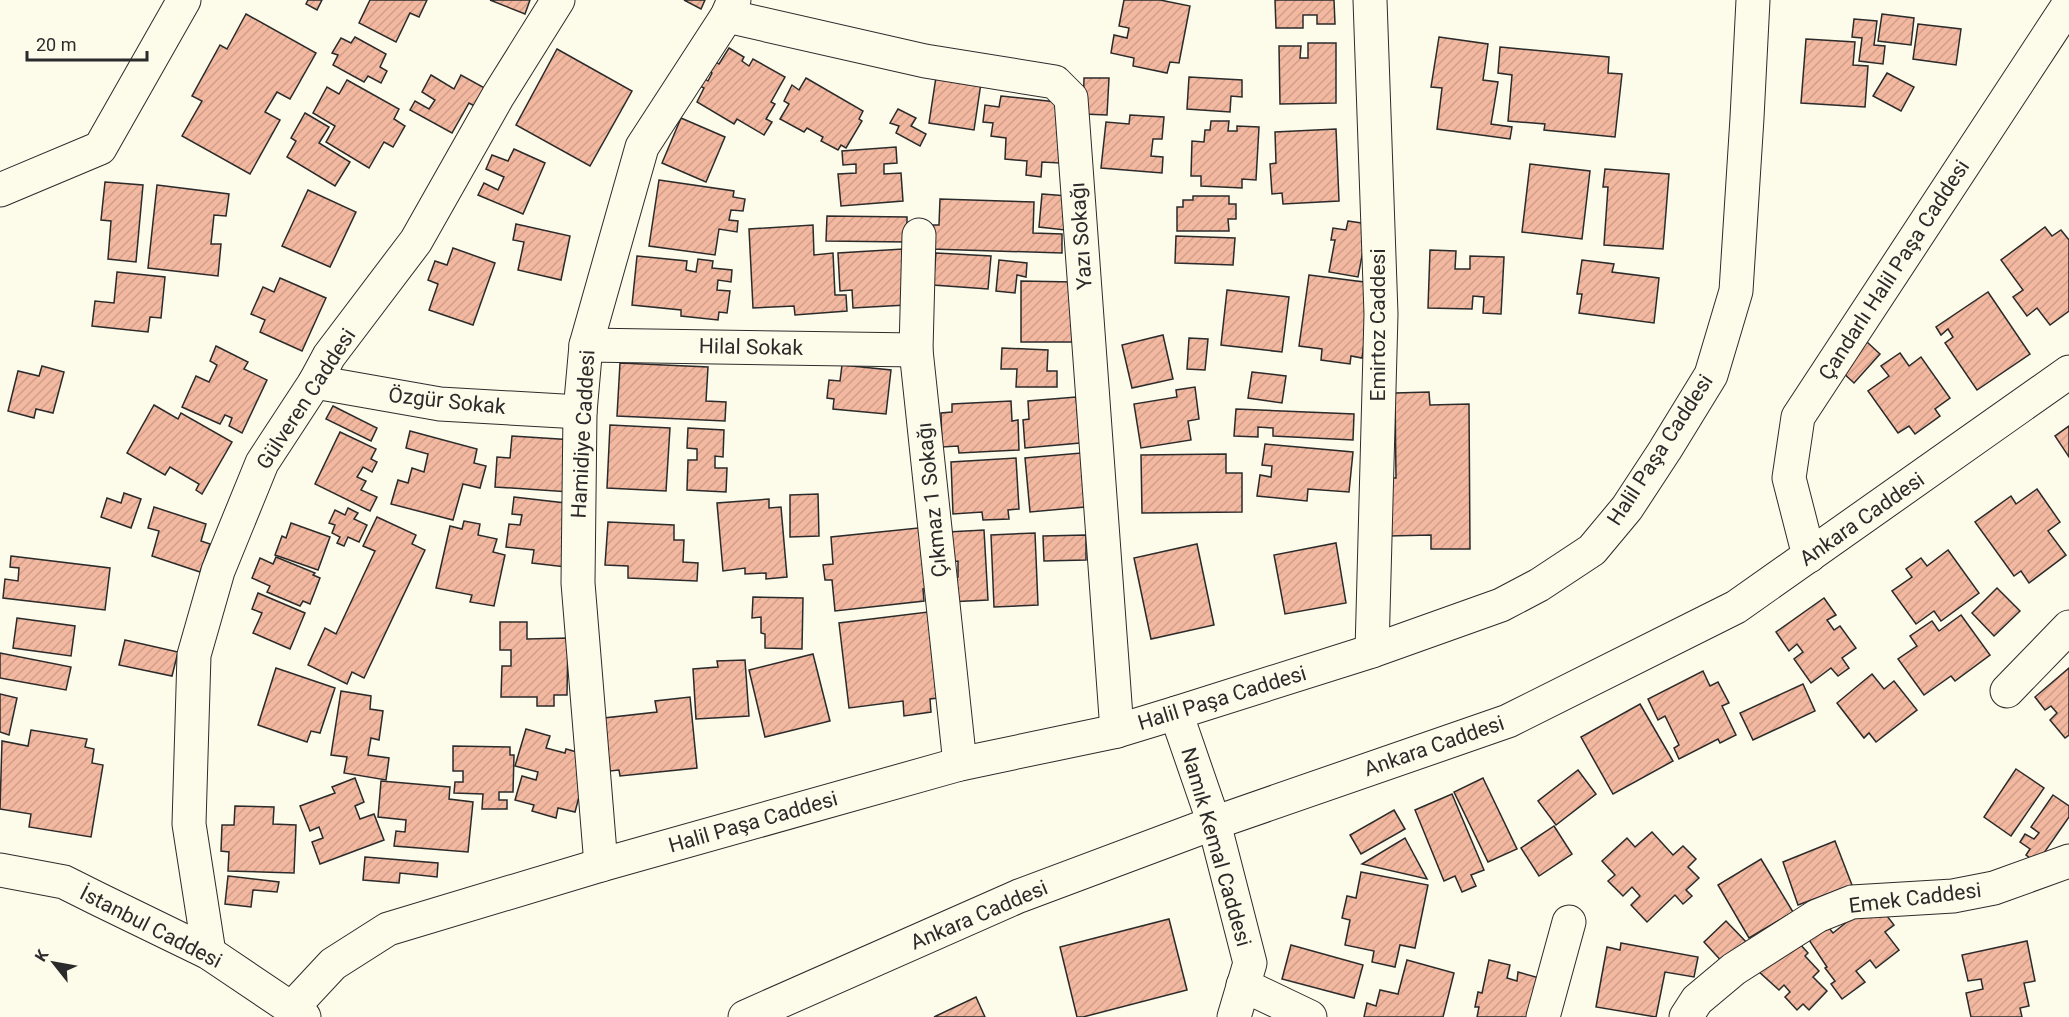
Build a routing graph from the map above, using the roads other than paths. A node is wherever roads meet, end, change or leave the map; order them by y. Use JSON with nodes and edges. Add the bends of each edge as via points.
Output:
{"nodes":[{"id":1,"x":184,"y":0,"type":"edge"},
{"id":2,"x":558,"y":0,"type":"edge"},
{"id":3,"x":1370,"y":0,"type":"edge"},
{"id":4,"x":1753,"y":0,"type":"edge"},
{"id":5,"x":2069,"y":4,"type":"edge"},
{"id":6,"x":730,"y":8,"type":"edge"},
{"id":7,"x":0,"y":190,"type":"edge"},
{"id":8,"x":919,"y":235,"type":"dead end"},
{"id":9,"x":586,"y":345,"type":"junction"},
{"id":10,"x":916,"y":350,"type":"junction"},
{"id":11,"x":2069,"y":372,"type":"edge"},
{"id":12,"x":315,"y":382,"type":"junction"},
{"id":13,"x":580,"y":412,"type":"junction"},
{"id":14,"x":1809,"y":556,"type":"junction"},
{"id":15,"x":2069,"y":627,"type":"edge"},
{"id":16,"x":1372,"y":651,"type":"junction"},
{"id":17,"x":2007,"y":691,"type":"dead end"},
{"id":18,"x":1176,"y":713,"type":"junction"},
{"id":19,"x":1117,"y":731,"type":"junction"},
{"id":20,"x":960,"y":764,"type":"junction"},
{"id":21,"x":1214,"y":823,"type":"junction"},
{"id":22,"x":2069,"y":861,"type":"edge"},
{"id":23,"x":601,"y":865,"type":"junction"},
{"id":24,"x":0,"y":870,"type":"edge"},
{"id":25,"x":1569,"y":922,"type":"dead end"},
{"id":26,"x":209,"y":953,"type":"junction"},
{"id":27,"x":1243,"y":986,"type":"junction"},
{"id":28,"x":304,"y":1014,"type":"edge"},
{"id":29,"x":746,"y":1017,"type":"edge"},
{"id":30,"x":1234,"y":1017,"type":"edge"},
{"id":31,"x":1310,"y":1017,"type":"edge"},
{"id":32,"x":1543,"y":1017,"type":"edge"},
{"id":33,"x":1686,"y":1017,"type":"edge"}],
"edges":[{"from":1,"to":7,"type":"street","via":[[100,148]]},
{"from":2,"to":12,"type":"street","name":"Gülveren Caddesi","via":[[416,241],[329,356]]},
{"from":3,"to":16,"type":"street","name":"Emirtoz Caddesi","via":[[1381,314]]},
{"from":4,"to":16,"type":"street","name":"Halil Paşa Caddesi","via":[[1736,291],[1711,375],[1627,508],[1592,550],[1501,606]]},
{"from":5,"to":14,"type":"street","name":"Çandarlı Halil Paşa Caddesi","via":[[1798,417],[1789,478]]},
{"from":6,"to":9,"type":"street","name":"Hamidiye Caddesi","via":[[642,147]]},
{"from":6,"to":19,"type":"street","name":"Yazı Sokağı","via":[[925,61],[1055,82],[1071,98]]},
{"from":8,"to":10,"type":"street","name":"Çıkmaz 1 Sokağı"},
{"from":9,"to":10,"type":"street","name":"Hilal Sokak"},
{"from":9,"to":13,"type":"street","name":"Hamidiye Caddesi"},
{"from":10,"to":20,"type":"street","name":"Çıkmaz 1 Sokağı"},
{"from":11,"to":14,"type":"street","name":"Ankara Caddesi"},
{"from":12,"to":13,"type":"street","name":"Özgür Sokak","via":[[440,404]]},
{"from":12,"to":26,"type":"street","name":"Gülveren Caddesi","via":[[262,463],[218,571],[194,655],[189,824]]},
{"from":13,"to":23,"type":"street","name":"Hamidiye Caddesi","via":[[578,582]]},
{"from":14,"to":21,"type":"street","name":"Ankara Caddesi","via":[[1736,607],[1508,721]]},
{"from":15,"to":17,"type":"street"},
{"from":16,"to":18,"type":"street","name":"Halil Paşa Caddesi"},
{"from":18,"to":19,"type":"street","name":"Halil Paşa Caddesi"},
{"from":18,"to":21,"type":"street","name":"Namık Kemal Caddesi"},
{"from":19,"to":20,"type":"street","name":"Halil Paşa Caddesi"},
{"from":20,"to":23,"type":"street","name":"Halil Paşa Caddesi"},
{"from":21,"to":27,"type":"street","name":"Namık Kemal Caddesi","via":[[1250,963]]},
{"from":21,"to":29,"type":"street","name":"Ankara Caddesi","via":[[1019,896]]},
{"from":22,"to":33,"type":"street","name":"Emek Caddesi","via":[[1994,888],[1953,896],[1852,902],[1817,916],[1734,969],[1697,1000]]},
{"from":23,"to":28,"type":"street","name":"Halil Paşa Caddesi","via":[[388,929],[333,964]]},
{"from":24,"to":26,"type":"street","name":"İstanbul Caddesi","via":[[64,882]]},
{"from":25,"to":32,"type":"street"},
{"from":26,"to":28,"type":"street","name":"İstanbul Caddesi"},
{"from":27,"to":30,"type":"street","name":"Namık Kemal Caddesi"},
{"from":27,"to":31,"type":"street"}]}
